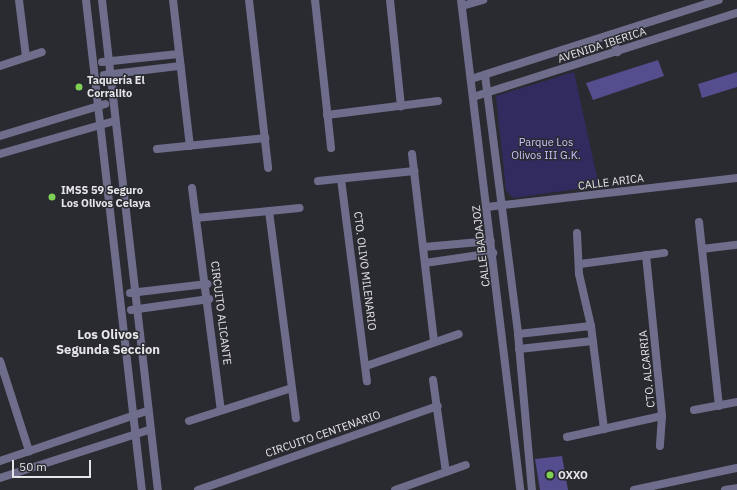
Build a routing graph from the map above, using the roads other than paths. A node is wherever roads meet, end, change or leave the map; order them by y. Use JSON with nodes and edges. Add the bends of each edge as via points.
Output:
{"nodes":[{"id":1,"x":19,"y":0,"type":"edge"},
{"id":2,"x":86,"y":0,"type":"edge"},
{"id":3,"x":102,"y":0,"type":"edge"},
{"id":4,"x":173,"y":0,"type":"edge"},
{"id":5,"x":249,"y":0,"type":"edge"},
{"id":6,"x":315,"y":0,"type":"edge"},
{"id":7,"x":390,"y":0,"type":"edge"},
{"id":8,"x":483,"y":0,"type":"edge"},
{"id":9,"x":719,"y":0,"type":"edge"},
{"id":10,"x":462,"y":3,"type":"edge"},
{"id":11,"x":737,"y":13,"type":"edge"},
{"id":12,"x":612,"y":34,"type":"junction"},
{"id":13,"x":42,"y":52,"type":"dead end"},
{"id":14,"x":617,"y":52,"type":"junction"},
{"id":15,"x":179,"y":54,"type":"junction"},
{"id":16,"x":26,"y":57,"type":"junction"},
{"id":17,"x":107,"y":62,"type":"junction"},
{"id":18,"x":96,"y":63,"type":"junction"},
{"id":19,"x":0,"y":66,"type":"edge"},
{"id":20,"x":180,"y":66,"type":"junction"},
{"id":21,"x":485,"y":74,"type":"junction"},
{"id":22,"x":109,"y":75,"type":"junction"},
{"id":23,"x":97,"y":76,"type":"junction"},
{"id":24,"x":471,"y":79,"type":"junction"},
{"id":25,"x":490,"y":93,"type":"junction"},
{"id":26,"x":473,"y":97,"type":"junction"},
{"id":27,"x":438,"y":101,"type":"dead end"},
{"id":28,"x":112,"y":103,"type":"junction"},
{"id":29,"x":100,"y":104,"type":"junction"},
{"id":30,"x":401,"y":106,"type":"junction"},
{"id":31,"x":327,"y":115,"type":"junction"},
{"id":32,"x":114,"y":121,"type":"junction"},
{"id":33,"x":101,"y":123,"type":"junction"},
{"id":34,"x":0,"y":136,"type":"edge"},
{"id":35,"x":265,"y":138,"type":"junction"},
{"id":36,"x":190,"y":146,"type":"junction"},
{"id":37,"x":331,"y":148,"type":"dead end"},
{"id":38,"x":157,"y":149,"type":"dead end"},
{"id":39,"x":0,"y":154,"type":"edge"},
{"id":40,"x":412,"y":154,"type":"dead end"},
{"id":41,"x":268,"y":168,"type":"dead end"},
{"id":42,"x":414,"y":170,"type":"junction"},
{"id":43,"x":737,"y":178,"type":"edge"},
{"id":44,"x":341,"y":179,"type":"junction"},
{"id":45,"x":318,"y":181,"type":"dead end"},
{"id":46,"x":192,"y":188,"type":"dead end"},
{"id":47,"x":502,"y":206,"type":"junction"},
{"id":48,"x":487,"y":207,"type":"junction"},
{"id":49,"x":300,"y":208,"type":"dead end"},
{"id":50,"x":269,"y":211,"type":"junction"},
{"id":51,"x":196,"y":218,"type":"junction"},
{"id":52,"x":699,"y":222,"type":"dead end"},
{"id":53,"x":577,"y":233,"type":"dead end"},
{"id":54,"x":491,"y":240,"type":"junction"},
{"id":55,"x":737,"y":245,"type":"edge"},
{"id":56,"x":424,"y":247,"type":"junction"},
{"id":57,"x":702,"y":249,"type":"junction"},
{"id":58,"x":664,"y":253,"type":"dead end"},
{"id":59,"x":493,"y":254,"type":"junction"},
{"id":60,"x":646,"y":255,"type":"junction"},
{"id":61,"x":425,"y":262,"type":"junction"},
{"id":62,"x":580,"y":264,"type":"junction"},
{"id":63,"x":207,"y":284,"type":"junction"},
{"id":64,"x":134,"y":292,"type":"junction"},
{"id":65,"x":122,"y":294,"type":"junction"},
{"id":66,"x":209,"y":299,"type":"junction"},
{"id":67,"x":135,"y":310,"type":"junction"},
{"id":68,"x":124,"y":312,"type":"junction"},
{"id":69,"x":591,"y":326,"type":"junction"},
{"id":70,"x":459,"y":334,"type":"dead end"},
{"id":71,"x":518,"y":334,"type":"junction"},
{"id":72,"x":592,"y":341,"type":"junction"},
{"id":73,"x":434,"y":342,"type":"junction"},
{"id":74,"x":519,"y":349,"type":"junction"},
{"id":75,"x":0,"y":361,"type":"edge"},
{"id":76,"x":366,"y":366,"type":"junction"},
{"id":77,"x":433,"y":380,"type":"dead end"},
{"id":78,"x":367,"y":381,"type":"dead end"},
{"id":79,"x":292,"y":388,"type":"junction"},
{"id":80,"x":737,"y":402,"type":"edge"},
{"id":81,"x":438,"y":406,"type":"junction"},
{"id":82,"x":719,"y":406,"type":"junction"},
{"id":83,"x":221,"y":410,"type":"junction"},
{"id":84,"x":694,"y":410,"type":"dead end"},
{"id":85,"x":147,"y":411,"type":"junction"},
{"id":86,"x":134,"y":415,"type":"junction"},
{"id":87,"x":662,"y":416,"type":"junction"},
{"id":88,"x":296,"y":418,"type":"dead end"},
{"id":89,"x":189,"y":421,"type":"dead end"},
{"id":90,"x":604,"y":429,"type":"junction"},
{"id":91,"x":150,"y":430,"type":"junction"},
{"id":92,"x":136,"y":434,"type":"junction"},
{"id":93,"x":567,"y":437,"type":"dead end"},
{"id":94,"x":527,"y":438,"type":"junction"},
{"id":95,"x":514,"y":440,"type":"junction"},
{"id":96,"x":660,"y":446,"type":"dead end"},
{"id":97,"x":30,"y":451,"type":"junction"},
{"id":98,"x":0,"y":461,"type":"edge"},
{"id":99,"x":466,"y":465,"type":"dead end"},
{"id":100,"x":737,"y":468,"type":"edge"},
{"id":101,"x":446,"y":472,"type":"junction"},
{"id":102,"x":0,"y":478,"type":"edge"},
{"id":103,"x":216,"y":487,"type":"edge"},
{"id":104,"x":737,"y":488,"type":"edge"},
{"id":105,"x":142,"y":490,"type":"edge"},
{"id":106,"x":158,"y":490,"type":"edge"},
{"id":107,"x":198,"y":490,"type":"edge"},
{"id":108,"x":395,"y":490,"type":"edge"},
{"id":109,"x":520,"y":490,"type":"edge"},
{"id":110,"x":532,"y":490,"type":"edge"},
{"id":111,"x":634,"y":490,"type":"edge"},
{"id":112,"x":725,"y":490,"type":"edge"}],
"edges":[{"from":1,"to":16,"type":"street"},
{"from":2,"to":18,"type":"street"},
{"from":3,"to":17,"type":"street"},
{"from":4,"to":15,"type":"street"},
{"from":5,"to":35,"type":"street"},
{"from":6,"to":31,"type":"street"},
{"from":7,"to":30,"type":"street"},
{"from":8,"to":10,"type":"street"},
{"from":9,"to":12,"type":"street","name":"AVENIDA IBERICA"},
{"from":10,"to":24,"type":"street","name":"CALLE BADAJOZ"},
{"from":11,"to":14,"type":"street","name":"AVENIDA IBERICA"},
{"from":12,"to":14,"type":"street"},
{"from":12,"to":21,"type":"street","name":"AVENIDA IBERICA"},
{"from":13,"to":16,"type":"street"},
{"from":14,"to":25,"type":"street","name":"AVENIDA IBERICA"},
{"from":15,"to":17,"type":"street"},
{"from":15,"to":20,"type":"street"},
{"from":16,"to":19,"type":"street"},
{"from":17,"to":18,"type":"street"},
{"from":17,"to":22,"type":"street"},
{"from":18,"to":23,"type":"street"},
{"from":20,"to":22,"type":"street"},
{"from":20,"to":36,"type":"street"},
{"from":21,"to":24,"type":"street","name":"AVENIDA IBERICA"},
{"from":21,"to":25,"type":"street"},
{"from":22,"to":23,"type":"street"},
{"from":22,"to":28,"type":"street"},
{"from":23,"to":29,"type":"street"},
{"from":24,"to":26,"type":"street","name":"CALLE BADAJOZ"},
{"from":25,"to":26,"type":"street","name":"AVENIDA IBERICA"},
{"from":25,"to":47,"type":"street"},
{"from":26,"to":48,"type":"street","name":"CALLE BADAJOZ"},
{"from":27,"to":30,"type":"street"},
{"from":28,"to":29,"type":"street"},
{"from":28,"to":32,"type":"street"},
{"from":29,"to":33,"type":"street"},
{"from":29,"to":34,"type":"street"},
{"from":30,"to":31,"type":"street"},
{"from":31,"to":37,"type":"street"},
{"from":32,"to":33,"type":"street"},
{"from":32,"to":64,"type":"street"},
{"from":33,"to":39,"type":"street"},
{"from":33,"to":65,"type":"street"},
{"from":35,"to":36,"type":"street"},
{"from":35,"to":41,"type":"street"},
{"from":36,"to":38,"type":"street"},
{"from":40,"to":42,"type":"street"},
{"from":42,"to":44,"type":"street"},
{"from":42,"to":56,"type":"street"},
{"from":43,"to":47,"type":"street","name":"CALLE ARICA"},
{"from":44,"to":45,"type":"street"},
{"from":44,"to":76,"type":"street","name":"CTO. OLIVO MILENARIO"},
{"from":46,"to":51,"type":"street","name":"CIRCUITO ALICANTE"},
{"from":47,"to":48,"type":"street","name":"CALLE ARICA"},
{"from":47,"to":71,"type":"street"},
{"from":48,"to":54,"type":"street","name":"CALLE BADAJOZ"},
{"from":49,"to":50,"type":"street"},
{"from":50,"to":51,"type":"street"},
{"from":50,"to":79,"type":"street"},
{"from":51,"to":63,"type":"street","name":"CIRCUITO ALICANTE"},
{"from":52,"to":57,"type":"street"},
{"from":53,"to":62,"type":"street"},
{"from":54,"to":56,"type":"street"},
{"from":54,"to":59,"type":"street","name":"CALLE BADAJOZ"},
{"from":55,"to":57,"type":"street"},
{"from":56,"to":61,"type":"street"},
{"from":57,"to":82,"type":"street"},
{"from":58,"to":60,"type":"street"},
{"from":59,"to":61,"type":"street"},
{"from":59,"to":95,"type":"street","name":"CALLE BADAJOZ"},
{"from":60,"to":62,"type":"street"},
{"from":60,"to":87,"type":"street","name":"CTO. ALCARRIA"},
{"from":61,"to":73,"type":"street"},
{"from":62,"to":69,"type":"street","via":[[579,274]]},
{"from":63,"to":64,"type":"street"},
{"from":63,"to":66,"type":"street","name":"CIRCUITO ALICANTE"},
{"from":64,"to":65,"type":"street"},
{"from":64,"to":67,"type":"street"},
{"from":65,"to":68,"type":"street"},
{"from":66,"to":67,"type":"street"},
{"from":66,"to":83,"type":"street","name":"CIRCUITO ALICANTE"},
{"from":67,"to":68,"type":"street"},
{"from":67,"to":85,"type":"street"},
{"from":68,"to":86,"type":"street"},
{"from":69,"to":71,"type":"street"},
{"from":69,"to":72,"type":"street"},
{"from":70,"to":73,"type":"street"},
{"from":71,"to":74,"type":"street"},
{"from":72,"to":74,"type":"street"},
{"from":72,"to":90,"type":"street"},
{"from":73,"to":76,"type":"street"},
{"from":74,"to":94,"type":"street"},
{"from":75,"to":97,"type":"street"},
{"from":76,"to":78,"type":"street","name":"CTO. OLIVO MILENARIO"},
{"from":77,"to":81,"type":"street"},
{"from":79,"to":83,"type":"street"},
{"from":79,"to":88,"type":"street"},
{"from":80,"to":82,"type":"street"},
{"from":81,"to":101,"type":"street"},
{"from":81,"to":103,"type":"street","name":"CIRCUITO CENTENARIO"},
{"from":82,"to":84,"type":"street"},
{"from":83,"to":89,"type":"street"},
{"from":85,"to":86,"type":"street"},
{"from":85,"to":91,"type":"street"},
{"from":86,"to":92,"type":"street"},
{"from":86,"to":97,"type":"street"},
{"from":87,"to":90,"type":"street","name":"CTO. ALCARRIA"},
{"from":87,"to":96,"type":"street"},
{"from":90,"to":93,"type":"street","name":"CTO. ALCARRIA"},
{"from":91,"to":92,"type":"street"},
{"from":91,"to":106,"type":"street"},
{"from":92,"to":102,"type":"street"},
{"from":92,"to":105,"type":"street"},
{"from":94,"to":95,"type":"street"},
{"from":94,"to":110,"type":"street"},
{"from":95,"to":109,"type":"street","name":"CALLE BADAJOZ"},
{"from":97,"to":98,"type":"street"},
{"from":99,"to":101,"type":"street"},
{"from":100,"to":111,"type":"street"},
{"from":101,"to":108,"type":"street"},
{"from":103,"to":107,"type":"street","name":"CIRCUITO CENTENARIO"},
{"from":104,"to":112,"type":"street"}]}
